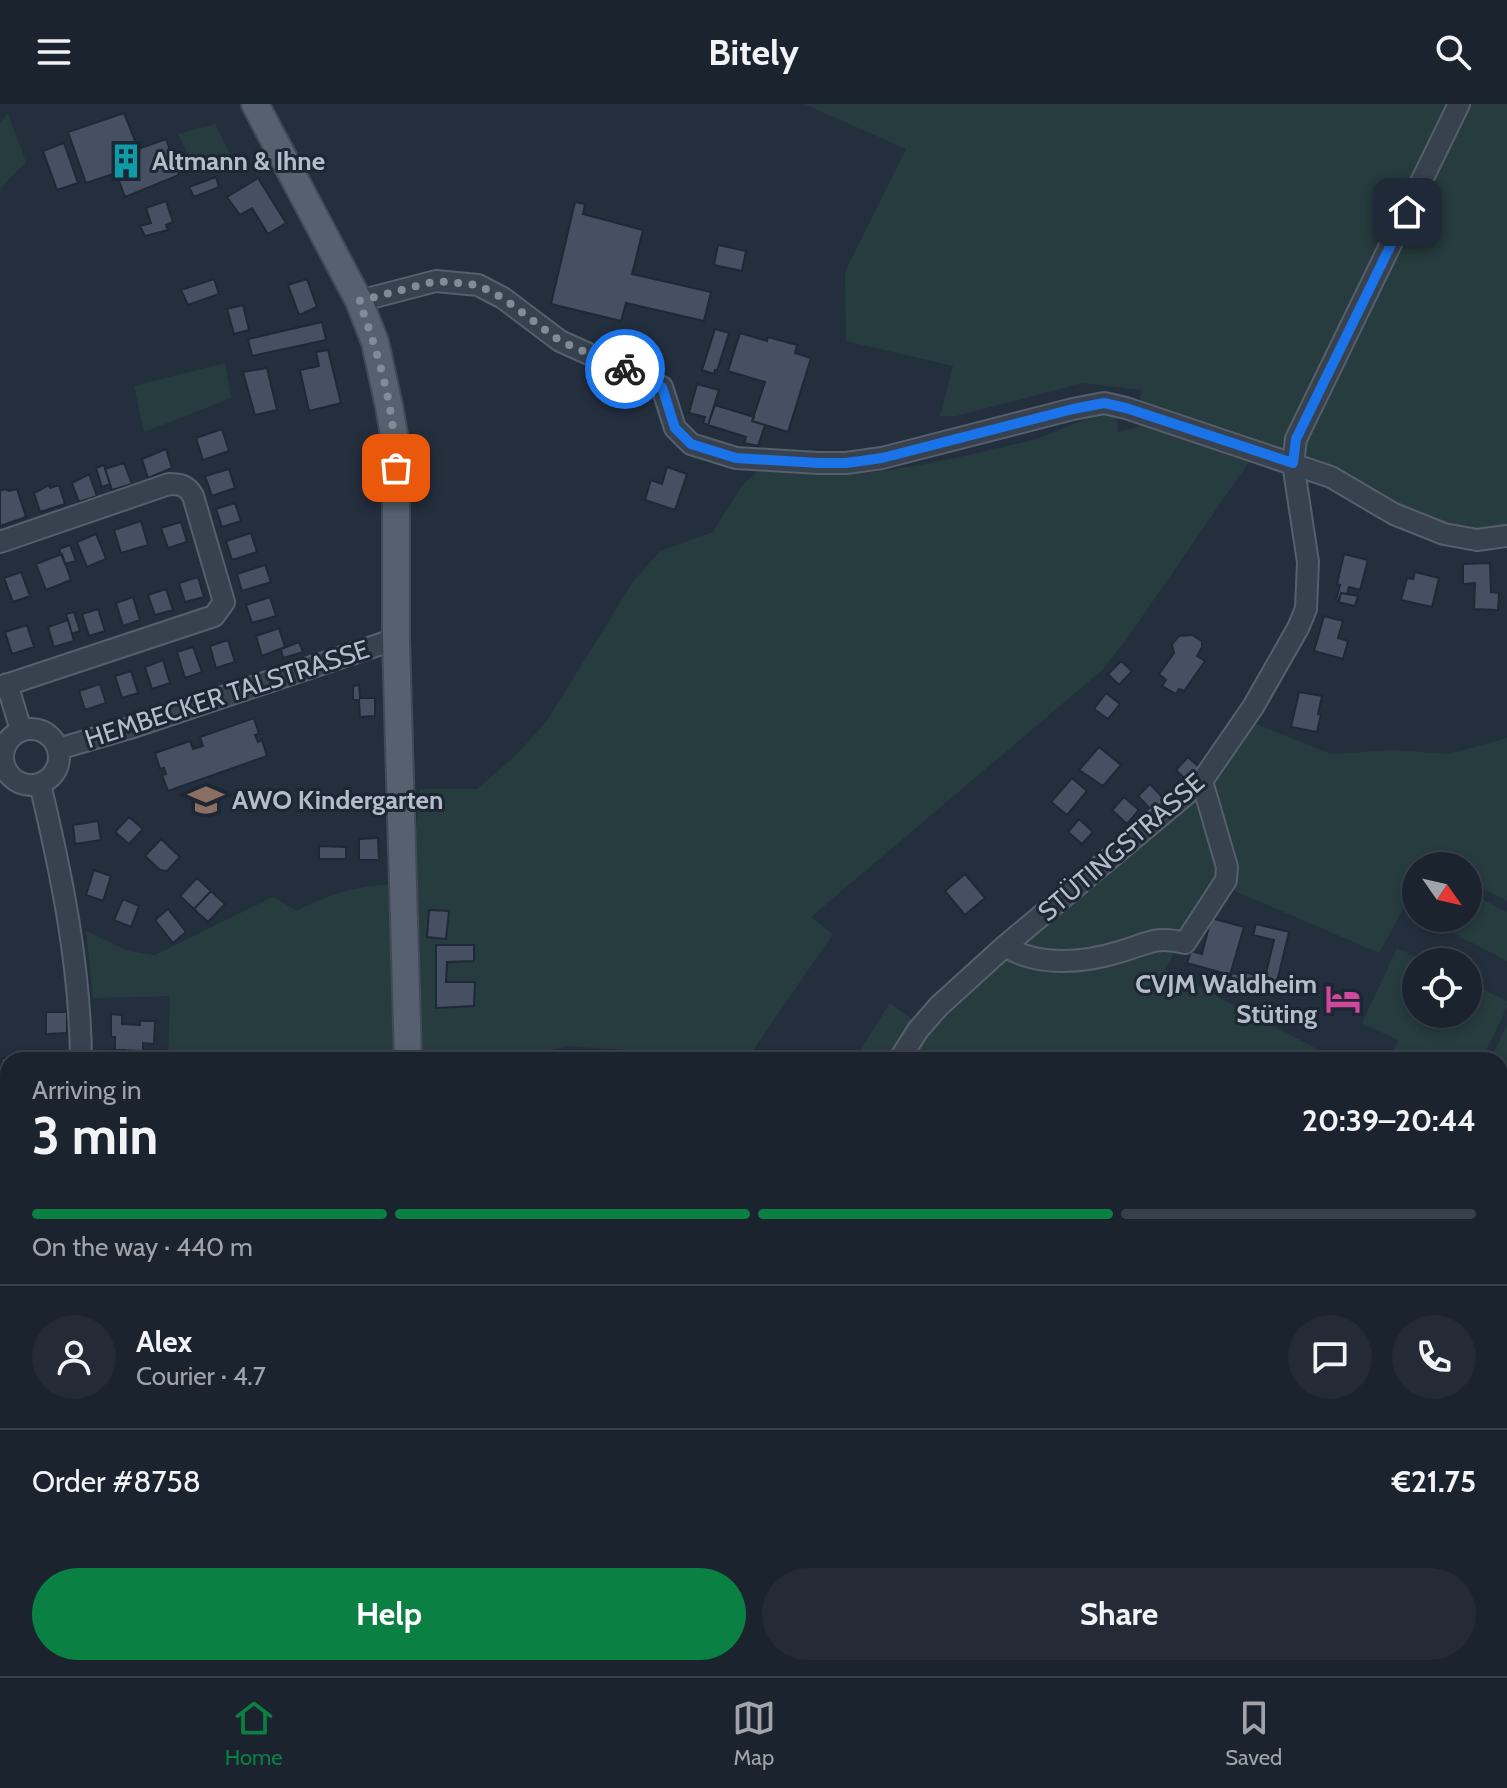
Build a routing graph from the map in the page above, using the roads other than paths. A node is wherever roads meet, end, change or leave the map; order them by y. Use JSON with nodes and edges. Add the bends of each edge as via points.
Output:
{"nodes":[{"id":1,"x":255,"y":104,"type":"edge"},
{"id":2,"x":1459,"y":104,"type":"edge"},
{"id":3,"x":359,"y":301,"type":"junction"},
{"id":4,"x":1293,"y":463,"type":"junction"},
{"id":5,"x":1507,"y":536,"type":"edge"},
{"id":6,"x":0,"y":542,"type":"edge"},
{"id":7,"x":396,"y":639,"type":"junction"},
{"id":8,"x":3,"y":686,"type":"edge"},
{"id":9,"x":21,"y":730,"type":"junction"},
{"id":10,"x":58,"y":749,"type":"junction"},
{"id":11,"x":2,"y":767,"type":"edge"},
{"id":12,"x":1202,"y":781,"type":"junction"},
{"id":13,"x":40,"y":784,"type":"junction"},
{"id":14,"x":1005,"y":946,"type":"junction"},
{"id":15,"x":81,"y":1052,"type":"edge"},
{"id":16,"x":408,"y":1052,"type":"edge"},
{"id":17,"x":904,"y":1052,"type":"edge"}],
"edges":[{"from":1,"to":3,"type":"main road"},
{"from":2,"to":4,"type":"street","name":"STÜTINGSTRASSE","via":[[1296,439]]},
{"from":3,"to":4,"type":"street","via":[[436,281],[478,285],[560,341],[662,387],[675,428],[691,444],[736,458],[846,463],[1104,403]]},
{"from":3,"to":7,"type":"main road","via":[[375,342],[396,446]]},
{"from":4,"to":5,"type":"street","via":[[1444,534],[1477,540]]},
{"from":4,"to":12,"type":"street","name":"STÜTINGSTRASSE","via":[[1308,562],[1306,609],[1253,707]]},
{"from":6,"to":8,"type":"street","via":[[177,484],[193,496],[224,602],[214,616]]},
{"from":7,"to":10,"type":"street","name":"HEMBECKER TALSTRASSE"},
{"from":7,"to":16,"type":"main road"},
{"from":8,"to":9,"type":"street"},
{"from":9,"to":10,"type":"street","name":"HEMBECKER TALSTRASSE","via":[[48,734]]},
{"from":9,"to":11,"type":"street","via":[[4,747]]},
{"from":10,"to":13,"type":"street","name":"HEMBECKER TALSTRASSE","via":[[57,768]]},
{"from":11,"to":13,"type":"street","via":[[16,781]]},
{"from":12,"to":14,"type":"street","name":"STÜTINGSTRASSE"},
{"from":12,"to":14,"type":"street","via":[[1227,867],[1226,880],[1185,943],[1166,938],[1063,961],[1018,954]]},
{"from":13,"to":15,"type":"street","via":[[74,942]]},
{"from":14,"to":17,"type":"street","name":"STÜTINGSTRASSE","via":[[939,1006]]}]}
